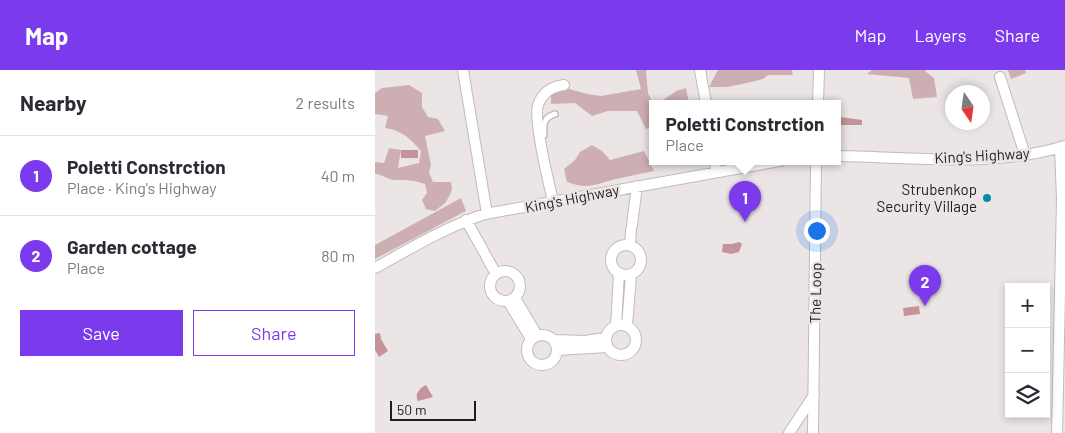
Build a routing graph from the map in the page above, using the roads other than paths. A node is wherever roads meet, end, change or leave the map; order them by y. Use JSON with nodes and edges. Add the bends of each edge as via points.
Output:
{"nodes":[{"id":1,"x":463,"y":70,"type":"edge"},
{"id":2,"x":700,"y":70,"type":"edge"},
{"id":3,"x":819,"y":70,"type":"edge"},
{"id":4,"x":1000,"y":77,"type":"dead end"},
{"id":5,"x":564,"y":86,"type":"dead end"},
{"id":6,"x":705,"y":100,"type":"edge"},
{"id":7,"x":818,"y":100,"type":"edge"},
{"id":8,"x":555,"y":114,"type":"dead end"},
{"id":9,"x":1063,"y":146,"type":"edge"},
{"id":10,"x":1025,"y":155,"type":"junction"},
{"id":11,"x":841,"y":156,"type":"edge"},
{"id":12,"x":715,"y":165,"type":"edge"},
{"id":13,"x":757,"y":165,"type":"edge"},
{"id":14,"x":817,"y":165,"type":"edge"},
{"id":15,"x":716,"y":172,"type":"junction"},
{"id":16,"x":637,"y":186,"type":"junction"},
{"id":17,"x":555,"y":201,"type":"junction"},
{"id":18,"x":487,"y":214,"type":"junction"},
{"id":19,"x":466,"y":220,"type":"junction"},
{"id":20,"x":630,"y":245,"type":"junction"},
{"id":21,"x":375,"y":268,"type":"edge"},
{"id":22,"x":496,"y":274,"type":"junction"},
{"id":23,"x":619,"y":274,"type":"junction"},
{"id":24,"x":631,"y":275,"type":"junction"},
{"id":25,"x":1065,"y":292,"type":"edge"},
{"id":26,"x":511,"y":299,"type":"junction"},
{"id":27,"x":1059,"y":302,"type":"junction"},
{"id":28,"x":616,"y":326,"type":"junction"},
{"id":29,"x":627,"y":326,"type":"junction"},
{"id":30,"x":534,"y":337,"type":"junction"},
{"id":31,"x":606,"y":342,"type":"junction"},
{"id":32,"x":556,"y":345,"type":"junction"},
{"id":33,"x":814,"y":394,"type":"junction"},
{"id":34,"x":789,"y":433,"type":"edge"},
{"id":35,"x":813,"y":433,"type":"edge"},
{"id":36,"x":1057,"y":433,"type":"edge"}],
"edges":[{"from":1,"to":18,"type":"street"},
{"from":2,"to":6,"type":"street"},
{"from":3,"to":7,"type":"street"},
{"from":4,"to":10,"type":"street"},
{"from":5,"to":17,"type":"street","via":[[551,88],[537,107],[542,148]]},
{"from":8,"to":17,"type":"lane","via":[[545,121],[543,130]]},
{"from":9,"to":10,"type":"street","name":"King's Highway"},
{"from":9,"to":27,"type":"street"},
{"from":10,"to":11,"type":"street","name":"King's Highway","via":[[976,159]]},
{"from":12,"to":15,"type":"street"},
{"from":13,"to":15,"type":"street","name":"King's Highway"},
{"from":14,"to":33,"type":"street","name":"The Loop"},
{"from":15,"to":16,"type":"street","name":"King's Highway"},
{"from":16,"to":17,"type":"street","name":"King's Highway"},
{"from":16,"to":20,"type":"street"},
{"from":17,"to":18,"type":"street","name":"King's Highway"},
{"from":18,"to":19,"type":"street","name":"King's Highway"},
{"from":19,"to":21,"type":"street","name":"King's Highway"},
{"from":19,"to":22,"type":"street"},
{"from":20,"to":23,"type":"street","via":[[620,246],[611,257]]},
{"from":20,"to":24,"type":"street","via":[[638,250],[642,259],[639,269]]},
{"from":22,"to":26,"type":"street","via":[[491,281],[495,297],[503,301]]},
{"from":22,"to":26,"type":"street","via":[[510,271],[517,277],[521,286]]},
{"from":23,"to":24,"type":"street"},
{"from":23,"to":28,"type":"street"},
{"from":24,"to":29,"type":"street"},
{"from":25,"to":27,"type":"street"},
{"from":26,"to":30,"type":"street"},
{"from":27,"to":36,"type":"street"},
{"from":28,"to":29,"type":"street"},
{"from":28,"to":31,"type":"street","via":[[609,330]]},
{"from":29,"to":31,"type":"street","via":[[635,336],[635,345],[630,352],[617,355],[609,351]]},
{"from":30,"to":32,"type":"street","via":[[547,335]]},
{"from":30,"to":32,"type":"street","via":[[527,353],[536,364],[551,362]]},
{"from":31,"to":32,"type":"street"},
{"from":33,"to":34,"type":"street"},
{"from":33,"to":35,"type":"street","name":"The Loop"}]}
